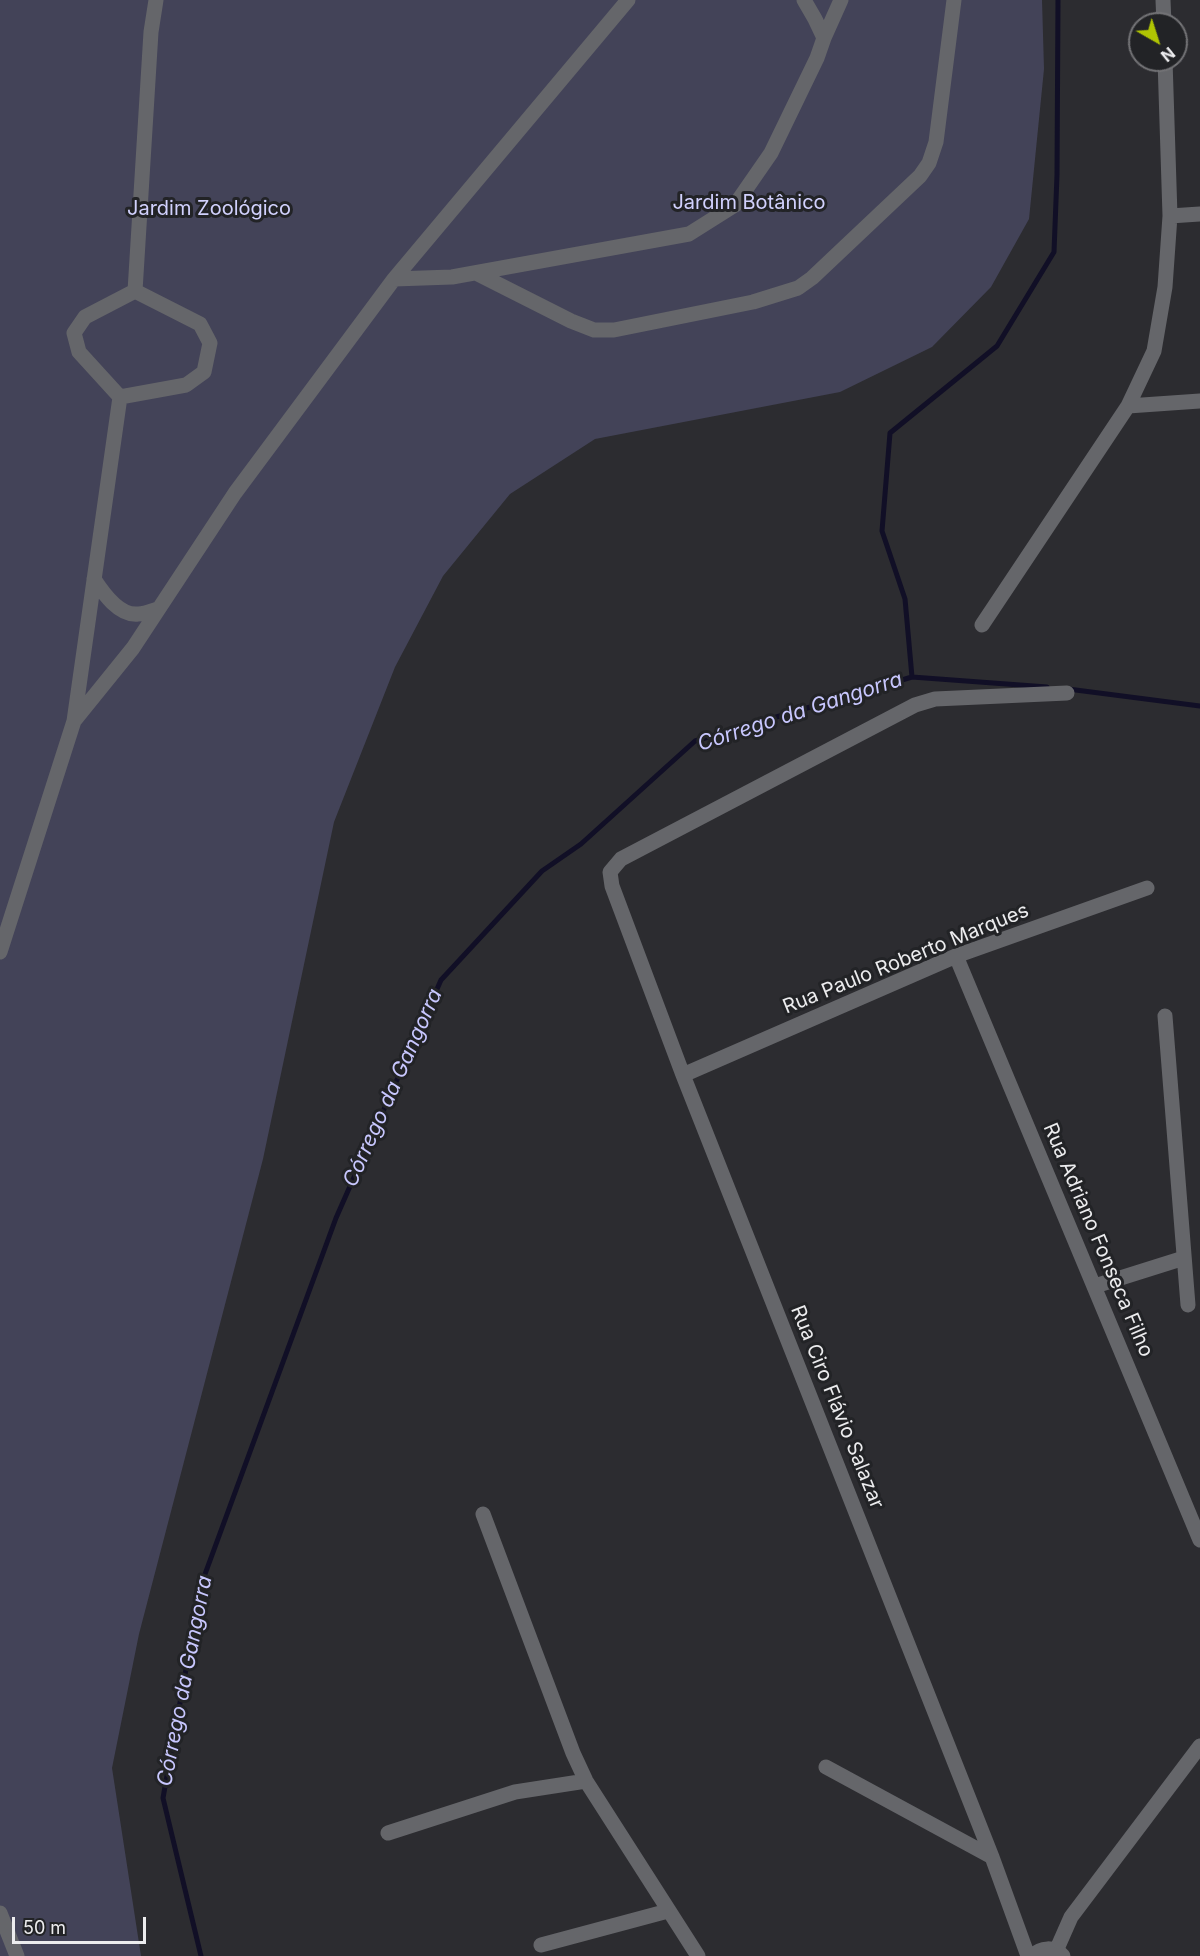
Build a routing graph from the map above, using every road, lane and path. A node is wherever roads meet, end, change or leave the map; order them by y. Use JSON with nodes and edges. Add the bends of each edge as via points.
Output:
{"nodes":[{"id":1,"x":156,"y":0,"type":"edge"},
{"id":2,"x":628,"y":0,"type":"edge"},
{"id":3,"x":804,"y":0,"type":"edge"},
{"id":4,"x":841,"y":0,"type":"edge"},
{"id":5,"x":954,"y":0,"type":"edge"},
{"id":6,"x":824,"y":38,"type":"junction"},
{"id":7,"x":1165,"y":72,"type":"edge"},
{"id":8,"x":1200,"y":214,"type":"edge"},
{"id":9,"x":1170,"y":216,"type":"junction"},
{"id":10,"x":476,"y":273,"type":"junction"},
{"id":11,"x":394,"y":279,"type":"junction"},
{"id":12,"x":135,"y":291,"type":"junction"},
{"id":13,"x":120,"y":397,"type":"junction"},
{"id":14,"x":1200,"y":401,"type":"edge"},
{"id":15,"x":1128,"y":406,"type":"junction"},
{"id":16,"x":94,"y":579,"type":"junction"},
{"id":17,"x":158,"y":609,"type":"junction"},
{"id":18,"x":982,"y":625,"type":"dead end"},
{"id":19,"x":1067,"y":693,"type":"dead end"},
{"id":20,"x":74,"y":720,"type":"junction"},
{"id":21,"x":1147,"y":888,"type":"dead end"},
{"id":22,"x":0,"y":952,"type":"edge"},
{"id":23,"x":956,"y":956,"type":"junction"},
{"id":24,"x":1165,"y":1016,"type":"dead end"},
{"id":25,"x":683,"y":1075,"type":"junction"},
{"id":26,"x":1184,"y":1258,"type":"junction"},
{"id":27,"x":1095,"y":1286,"type":"junction"},
{"id":28,"x":1188,"y":1305,"type":"dead end"},
{"id":29,"x":483,"y":1514,"type":"dead end"},
{"id":30,"x":1200,"y":1540,"type":"edge"},
{"id":31,"x":1200,"y":1746,"type":"edge"},
{"id":32,"x":826,"y":1767,"type":"dead end"},
{"id":33,"x":586,"y":1781,"type":"junction"},
{"id":34,"x":388,"y":1833,"type":"dead end"},
{"id":35,"x":992,"y":1857,"type":"junction"},
{"id":36,"x":668,"y":1911,"type":"junction"},
{"id":37,"x":0,"y":1912,"type":"edge"},
{"id":38,"x":541,"y":1945,"type":"dead end"},
{"id":39,"x":1059,"y":1953,"type":"edge"},
{"id":40,"x":17,"y":1956,"type":"edge"},
{"id":41,"x":698,"y":1956,"type":"edge"},
{"id":42,"x":1030,"y":1956,"type":"edge"}],
"edges":[{"from":1,"to":12,"type":"street"},
{"from":2,"to":11,"type":"street"},
{"from":3,"to":6,"type":"street"},
{"from":4,"to":6,"type":"street"},
{"from":5,"to":10,"type":"street","via":[[936,142],[929,163],[904,192],[798,288],[753,303],[614,330],[594,330]]},
{"from":6,"to":10,"type":"street","via":[[771,153],[735,205],[689,234]]},
{"from":7,"to":9,"type":"street"},
{"from":8,"to":9,"type":"street"},
{"from":9,"to":15,"type":"street","via":[[1165,287],[1154,351]]},
{"from":10,"to":11,"type":"street"},
{"from":11,"to":17,"type":"street","via":[[235,493]]},
{"from":12,"to":13,"type":"street","via":[[85,317],[74,333],[79,352]]},
{"from":12,"to":13,"type":"street","via":[[200,324],[210,343],[204,372],[186,385]]},
{"from":13,"to":16,"type":"street"},
{"from":14,"to":15,"type":"street"},
{"from":15,"to":18,"type":"street"},
{"from":16,"to":17,"type":"street","via":[[105,597],[123,610],[136,615]]},
{"from":16,"to":20,"type":"street"},
{"from":17,"to":20,"type":"street","via":[[133,648]]},
{"from":19,"to":25,"type":"street","name":"Rua Ciro Flávio Salazar","via":[[935,699],[915,705],[621,859],[610,872],[612,886]]},
{"from":20,"to":22,"type":"street"},
{"from":21,"to":23,"type":"street","name":"Rua Paulo Roberto Marques"},
{"from":23,"to":25,"type":"street","name":"Rua Paulo Roberto Marques"},
{"from":23,"to":27,"type":"street","name":"Rua Adriano Fonseca Filho"},
{"from":24,"to":26,"type":"street"},
{"from":25,"to":35,"type":"street","name":"Rua Ciro Flávio Salazar"},
{"from":26,"to":27,"type":"street"},
{"from":26,"to":28,"type":"street"},
{"from":27,"to":30,"type":"street","name":"Rua Adriano Fonseca Filho"},
{"from":29,"to":33,"type":"street"},
{"from":31,"to":39,"type":"street","via":[[1071,1917]]},
{"from":32,"to":35,"type":"street"},
{"from":33,"to":34,"type":"street","via":[[514,1792]]},
{"from":33,"to":36,"type":"street"},
{"from":35,"to":42,"type":"street","name":"Rua Ciro Flávio Salazar"},
{"from":36,"to":38,"type":"street"},
{"from":36,"to":41,"type":"street"},
{"from":37,"to":40,"type":"street"},
{"from":39,"to":42,"type":"street","via":[[1045,1949]]}]}
